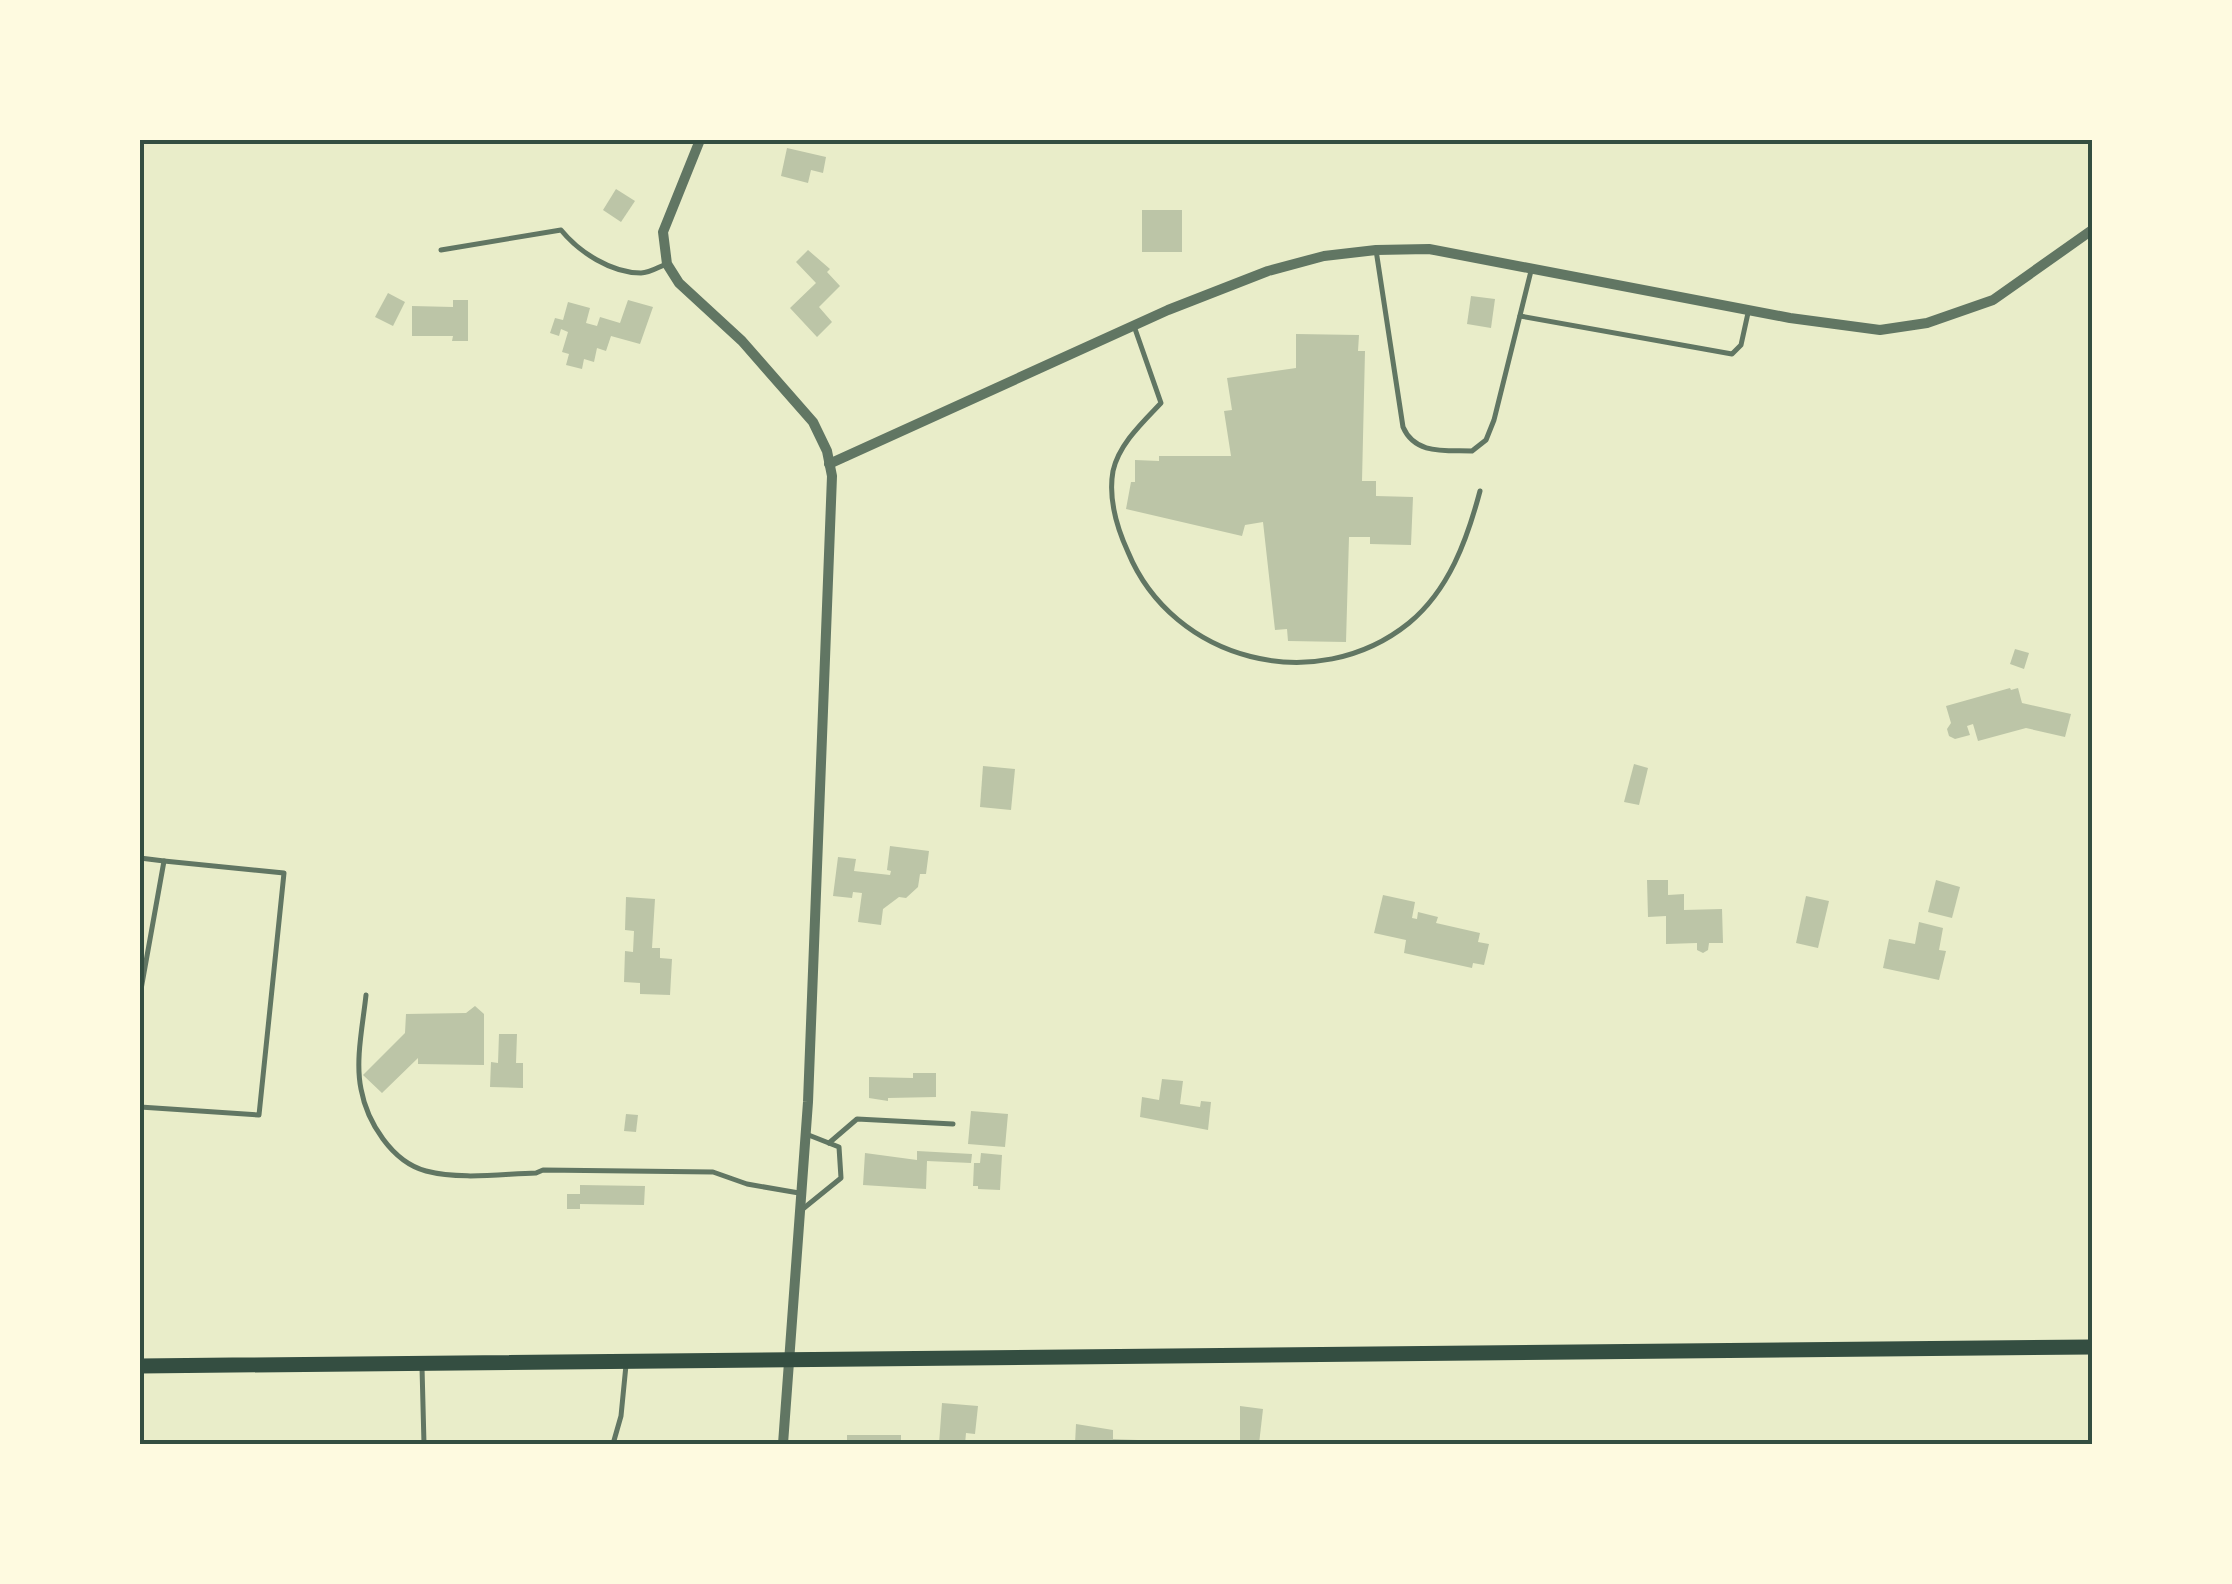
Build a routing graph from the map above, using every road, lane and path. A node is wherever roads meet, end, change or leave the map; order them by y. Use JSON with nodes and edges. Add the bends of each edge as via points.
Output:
{"nodes":[{"id":1,"x":700,"y":140,"type":"edge"},
{"id":2,"x":2092,"y":230,"type":"edge"},
{"id":3,"x":441,"y":250,"type":"dead end"},
{"id":4,"x":1376,"y":250,"type":"junction"},
{"id":5,"x":667,"y":264,"type":"junction"},
{"id":6,"x":1532,"y":267,"type":"junction"},
{"id":7,"x":1749,"y":309,"type":"junction"},
{"id":8,"x":1520,"y":316,"type":"junction"},
{"id":9,"x":1134,"y":326,"type":"junction"},
{"id":10,"x":829,"y":464,"type":"junction"},
{"id":11,"x":1480,"y":491,"type":"dead end"},
{"id":12,"x":140,"y":858,"type":"edge"},
{"id":13,"x":164,"y":860,"type":"junction"},
{"id":14,"x":366,"y":994,"type":"dead end"},
{"id":15,"x":140,"y":995,"type":"edge"},
{"id":16,"x":140,"y":1107,"type":"edge"},
{"id":17,"x":953,"y":1124,"type":"dead end"},
{"id":18,"x":806,"y":1134,"type":"junction"},
{"id":19,"x":829,"y":1143,"type":"junction"},
{"id":20,"x":802,"y":1193,"type":"junction"},
{"id":21,"x":802,"y":1210,"type":"junction"},
{"id":22,"x":2092,"y":1347,"type":"edge"},
{"id":23,"x":791,"y":1358,"type":"junction"},
{"id":24,"x":626,"y":1362,"type":"junction"},
{"id":25,"x":422,"y":1364,"type":"junction"},
{"id":26,"x":140,"y":1366,"type":"edge"},
{"id":27,"x":424,"y":1444,"type":"edge"},
{"id":28,"x":613,"y":1444,"type":"edge"},
{"id":29,"x":783,"y":1444,"type":"edge"}],
"edges":[{"from":1,"to":5,"type":"street","via":[[664,232]]},
{"from":2,"to":7,"type":"street","via":[[1993,300],[1926,323],[1880,330]]},
{"from":3,"to":5,"type":"lane","via":[[561,230],[607,265],[644,274]]},
{"from":4,"to":6,"type":"street","via":[[1428,249]]},
{"from":4,"to":8,"type":"lane","via":[[1403,427],[1424,449],[1472,451],[1486,440]]},
{"from":4,"to":9,"type":"street","via":[[1268,271]]},
{"from":5,"to":10,"type":"street","via":[[813,422]]},
{"from":6,"to":7,"type":"street"},
{"from":6,"to":8,"type":"lane"},
{"from":7,"to":8,"type":"lane","via":[[1741,345],[1732,354]]},
{"from":9,"to":10,"type":"street"},
{"from":9,"to":11,"type":"lane","via":[[1161,404],[1132,434],[1113,470],[1114,522],[1135,570],[1169,615],[1209,641],[1288,664],[1360,651],[1408,623],[1436,592],[1456,564]]},
{"from":10,"to":18,"type":"street","via":[[831,563]]},
{"from":12,"to":13,"type":"lane"},
{"from":13,"to":15,"type":"lane"},
{"from":13,"to":16,"type":"lane","via":[[284,873],[259,1115]]},
{"from":14,"to":20,"type":"lane","via":[[360,1087],[370,1118],[409,1164],[474,1175],[713,1172]]},
{"from":17,"to":19,"type":"lane","via":[[857,1119]]},
{"from":18,"to":19,"type":"lane"},
{"from":18,"to":20,"type":"street"},
{"from":19,"to":21,"type":"lane","via":[[838,1147],[841,1178]]},
{"from":20,"to":21,"type":"street"},
{"from":21,"to":23,"type":"street"},
{"from":22,"to":23,"type":"main road"},
{"from":23,"to":24,"type":"main road"},
{"from":23,"to":29,"type":"street"},
{"from":24,"to":25,"type":"main road"},
{"from":24,"to":28,"type":"lane"},
{"from":25,"to":26,"type":"main road"},
{"from":25,"to":27,"type":"lane"}]}
